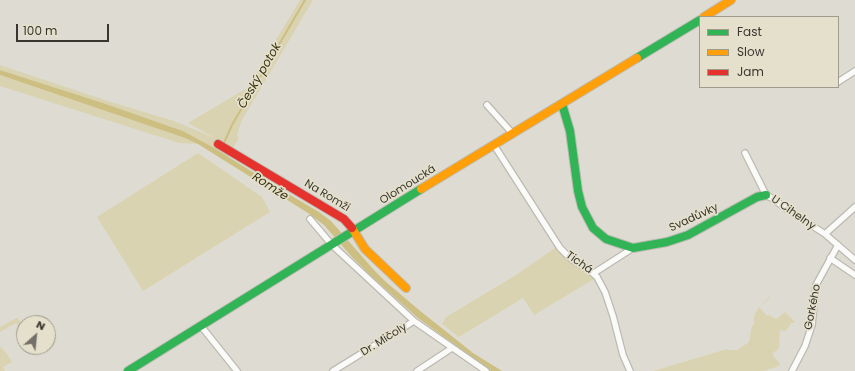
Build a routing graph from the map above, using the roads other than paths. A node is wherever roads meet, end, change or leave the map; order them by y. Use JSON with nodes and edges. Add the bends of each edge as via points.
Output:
{"nodes":[{"id":1,"x":731,"y":0,"type":"edge"},
{"id":2,"x":706,"y":16,"type":"edge"},
{"id":3,"x":699,"y":21,"type":"edge"},
{"id":4,"x":855,"y":71,"type":"edge"},
{"id":5,"x":839,"y":81,"type":"edge"},
{"id":6,"x":562,"y":104,"type":"junction"},
{"id":7,"x":487,"y":105,"type":"dead end"},
{"id":8,"x":513,"y":134,"type":"junction"},
{"id":9,"x":218,"y":144,"type":"dead end"},
{"id":10,"x":494,"y":145,"type":"junction"},
{"id":11,"x":744,"y":153,"type":"dead end"},
{"id":12,"x":766,"y":195,"type":"junction"},
{"id":13,"x":855,"y":207,"type":"edge"},
{"id":14,"x":310,"y":219,"type":"dead end"},
{"id":15,"x":352,"y":232,"type":"junction"},
{"id":16,"x":825,"y":234,"type":"junction"},
{"id":17,"x":332,"y":245,"type":"junction"},
{"id":18,"x":838,"y":245,"type":"junction"},
{"id":19,"x":633,"y":248,"type":"junction"},
{"id":20,"x":830,"y":258,"type":"junction"},
{"id":21,"x":855,"y":260,"type":"edge"},
{"id":22,"x":594,"y":273,"type":"junction"},
{"id":23,"x":855,"y":275,"type":"edge"},
{"id":24,"x":406,"y":288,"type":"dead end"},
{"id":25,"x":414,"y":321,"type":"junction"},
{"id":26,"x":201,"y":326,"type":"junction"},
{"id":27,"x":452,"y":348,"type":"junction"},
{"id":28,"x":128,"y":371,"type":"edge"},
{"id":29,"x":237,"y":371,"type":"edge"},
{"id":30,"x":333,"y":371,"type":"edge"},
{"id":31,"x":417,"y":371,"type":"edge"},
{"id":32,"x":486,"y":371,"type":"edge"},
{"id":33,"x":630,"y":371,"type":"edge"},
{"id":34,"x":792,"y":371,"type":"edge"}],
"edges":[{"from":1,"to":2,"type":"street"},
{"from":3,"to":6,"type":"street","name":"Olomoucká"},
{"from":4,"to":5,"type":"street"},
{"from":6,"to":8,"type":"street","name":"Olomoucká"},
{"from":6,"to":19,"type":"street","name":"Svadůvky","via":[[570,131],[580,200],[587,219],[602,237]]},
{"from":7,"to":8,"type":"street"},
{"from":8,"to":10,"type":"street","name":"Olomoucká"},
{"from":9,"to":15,"type":"street","name":"Na Romži","via":[[344,219]]},
{"from":10,"to":15,"type":"street","name":"Olomoucká"},
{"from":10,"to":22,"type":"street","name":"Tichá","via":[[560,248],[570,258]]},
{"from":11,"to":12,"type":"street","name":"U Cihelny"},
{"from":12,"to":16,"type":"street","name":"U Cihelny"},
{"from":12,"to":19,"type":"street","name":"Svadůvky","via":[[757,197],[688,235]]},
{"from":13,"to":16,"type":"street","name":"U Cihelny"},
{"from":14,"to":17,"type":"street"},
{"from":15,"to":17,"type":"street","name":"Olomoucká"},
{"from":15,"to":24,"type":"street","name":"Na Romži","via":[[365,249]]},
{"from":16,"to":18,"type":"street"},
{"from":17,"to":25,"type":"street"},
{"from":17,"to":26,"type":"street","name":"Olomoucká"},
{"from":18,"to":20,"type":"street","name":"Gorkého"},
{"from":18,"to":21,"type":"street"},
{"from":19,"to":22,"type":"street"},
{"from":20,"to":23,"type":"street"},
{"from":20,"to":34,"type":"street","name":"Gorkého","via":[[816,285],[812,325]]},
{"from":22,"to":33,"type":"street","name":"Tichá","via":[[605,292]]},
{"from":25,"to":27,"type":"street"},
{"from":25,"to":30,"type":"street","name":"Dr. Mičoly"},
{"from":26,"to":28,"type":"street","name":"Olomoucká"},
{"from":26,"to":29,"type":"street"},
{"from":27,"to":31,"type":"street"},
{"from":27,"to":32,"type":"street"}]}
